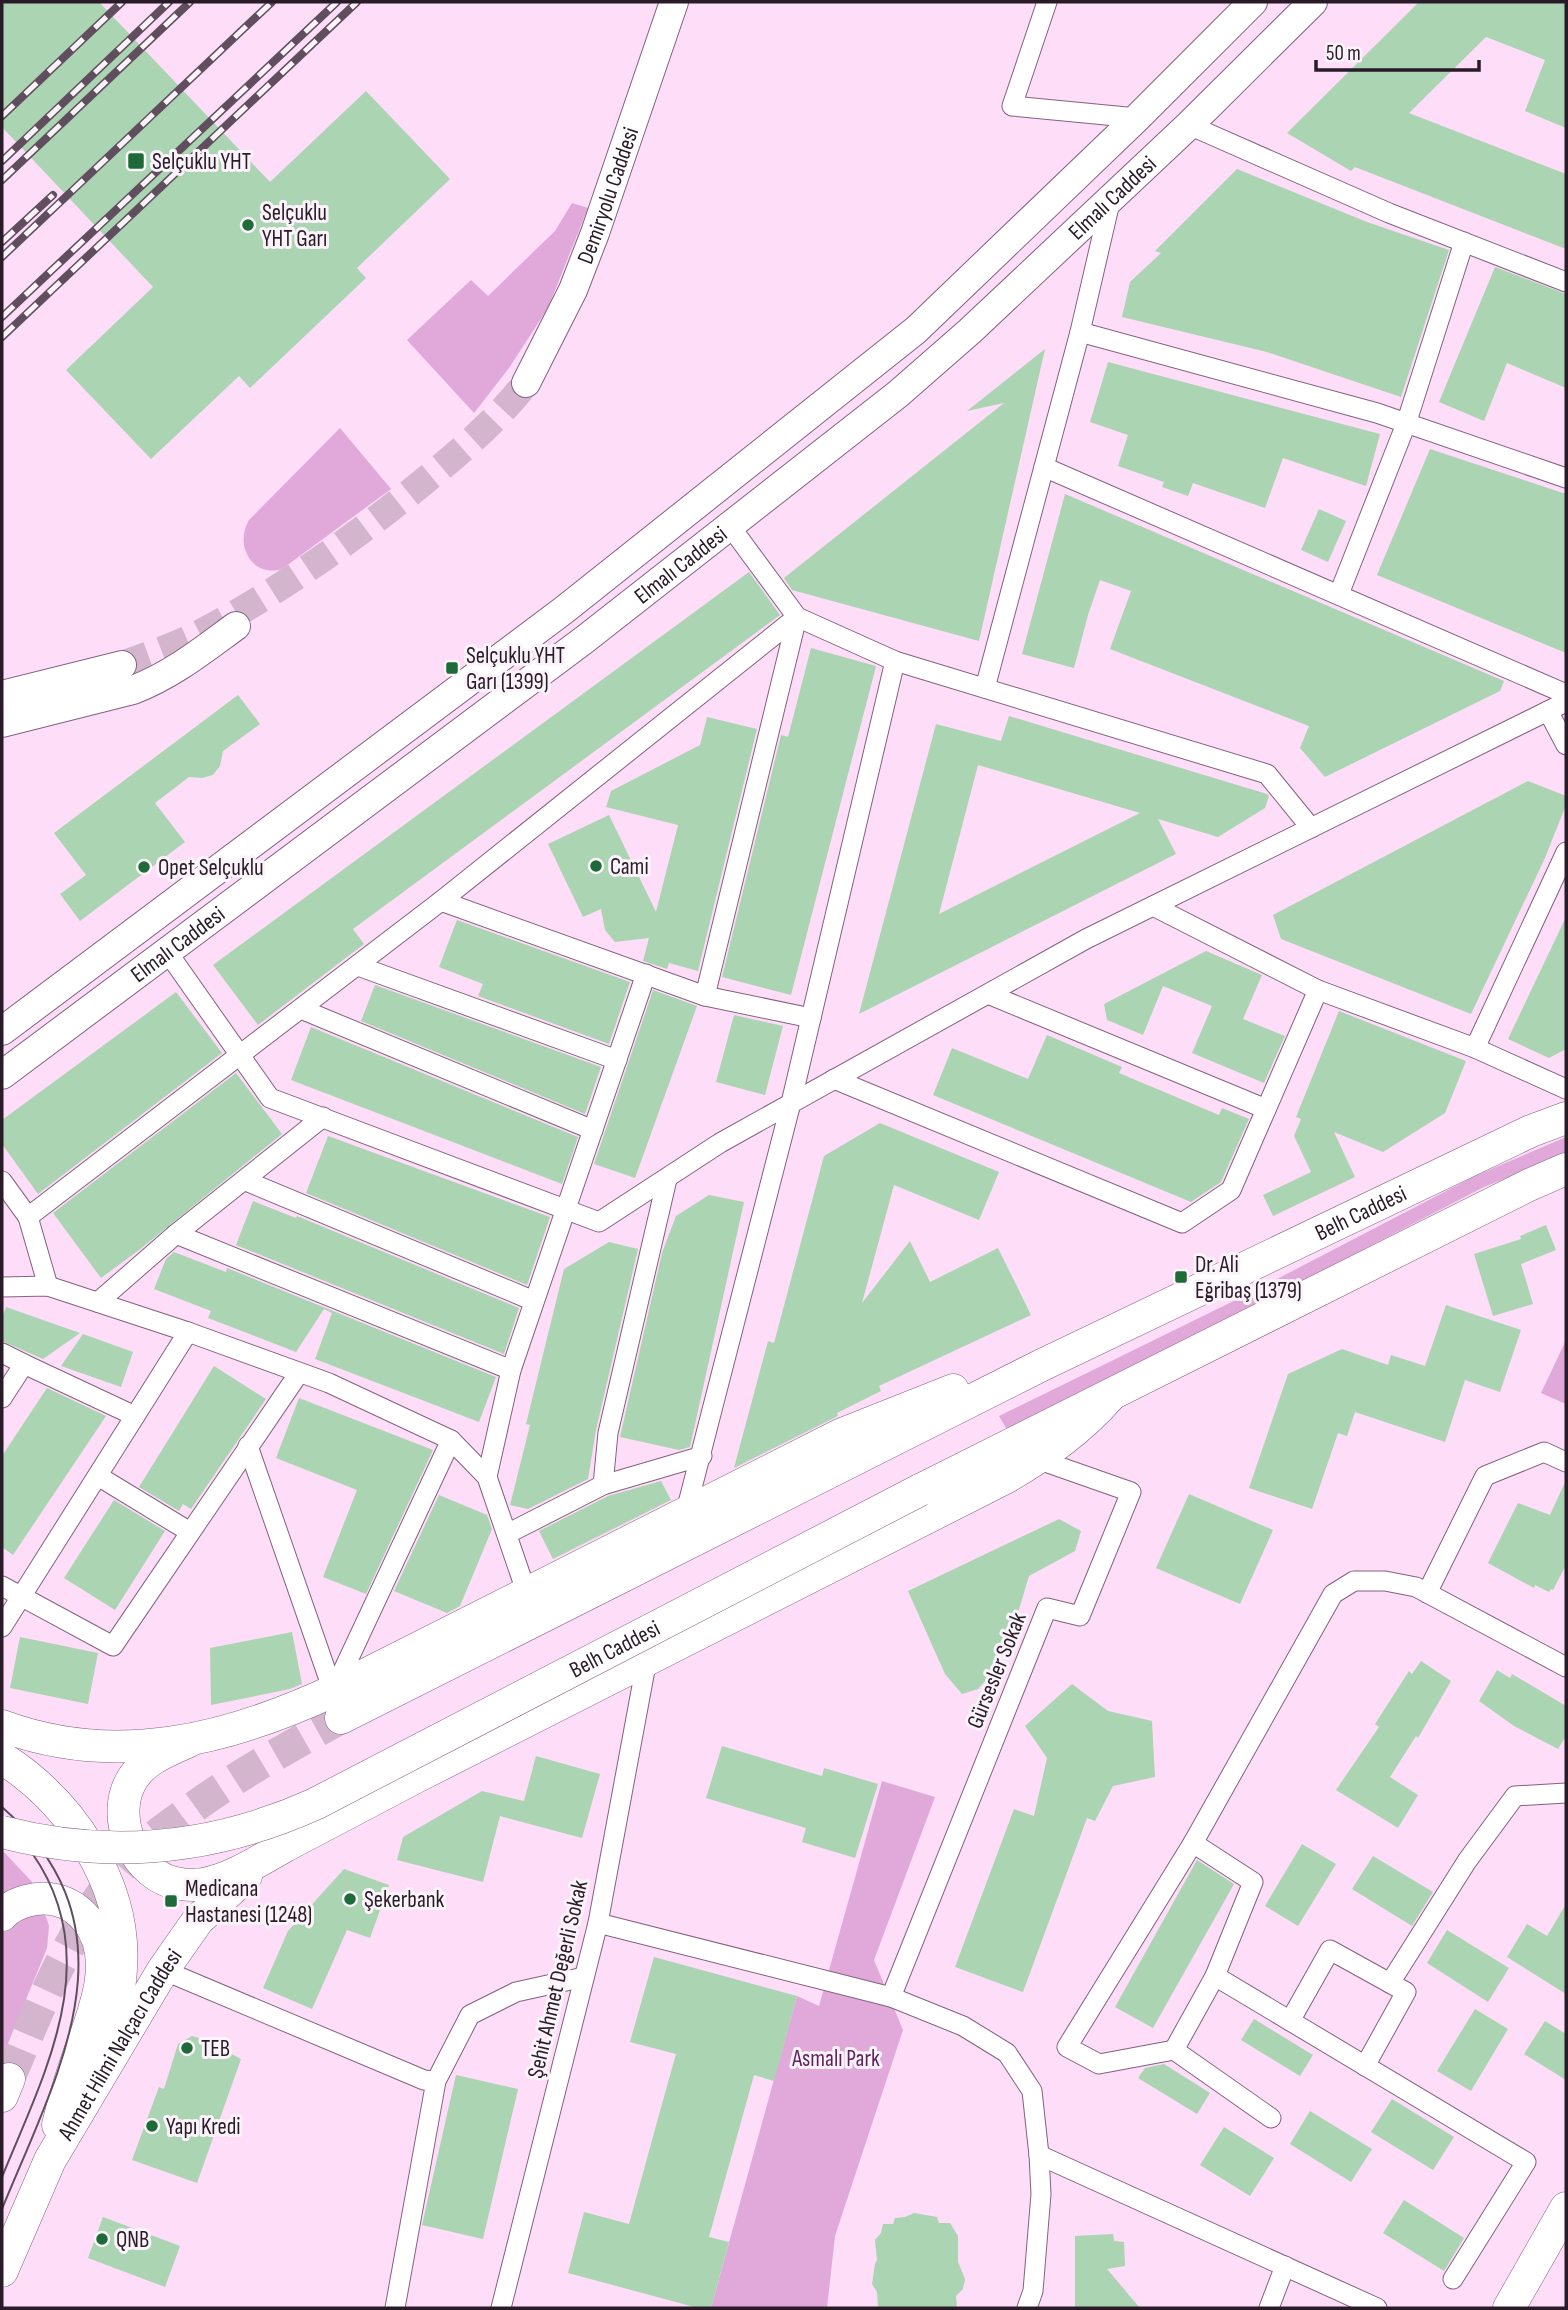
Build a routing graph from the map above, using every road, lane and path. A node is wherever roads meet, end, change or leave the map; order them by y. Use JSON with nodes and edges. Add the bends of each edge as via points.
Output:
{"nodes":[{"id":1,"x":674,"y":2,"type":"edge"},
{"id":2,"x":1047,"y":2,"type":"edge"},
{"id":3,"x":1253,"y":2,"type":"edge"},
{"id":4,"x":1313,"y":2,"type":"edge"},
{"id":5,"x":1137,"y":118,"type":"junction"},
{"id":6,"x":1189,"y":125,"type":"junction"},
{"id":7,"x":1112,"y":196,"type":"junction"},
{"id":8,"x":1464,"y":242,"type":"junction"},
{"id":9,"x":1566,"y":282,"type":"edge"},
{"id":10,"x":1080,"y":332,"type":"junction"},
{"id":11,"x":526,"y":383,"type":"tunnel mouth"},
{"id":12,"x":1406,"y":424,"type":"junction"},
{"id":13,"x":1044,"y":467,"type":"junction"},
{"id":14,"x":1566,"y":478,"type":"edge"},
{"id":15,"x":730,"y":526,"type":"junction"},
{"id":16,"x":1339,"y":594,"type":"junction"},
{"id":17,"x":797,"y":617,"type":"junction"},
{"id":18,"x":236,"y":626,"type":"dead end"},
{"id":19,"x":895,"y":661,"type":"junction"},
{"id":20,"x":122,"y":665,"type":"tunnel mouth"},
{"id":21,"x":985,"y":688,"type":"junction"},
{"id":22,"x":1566,"y":694,"type":"edge"},
{"id":23,"x":2,"y":695,"type":"edge"},
{"id":24,"x":1566,"y":702,"type":"edge"},
{"id":25,"x":1548,"y":711,"type":"junction"},
{"id":26,"x":2,"y":723,"type":"edge"},
{"id":27,"x":1566,"y":745,"type":"edge"},
{"id":28,"x":1311,"y":828,"type":"junction"},
{"id":29,"x":1566,"y":852,"type":"edge"},
{"id":30,"x":441,"y":901,"type":"junction"},
{"id":31,"x":1153,"y":906,"type":"junction"},
{"id":32,"x":166,"y":950,"type":"junction"},
{"id":33,"x":358,"y":966,"type":"junction"},
{"id":34,"x":646,"y":974,"type":"junction"},
{"id":35,"x":1318,"y":990,"type":"junction"},
{"id":36,"x":988,"y":994,"type":"junction"},
{"id":37,"x":705,"y":996,"type":"junction"},
{"id":38,"x":301,"y":1009,"type":"junction"},
{"id":39,"x":811,"y":1018,"type":"junction"},
{"id":40,"x":2,"y":1031,"type":"edge"},
{"id":41,"x":1475,"y":1048,"type":"junction"},
{"id":42,"x":241,"y":1055,"type":"junction"},
{"id":43,"x":617,"y":1060,"type":"junction"},
{"id":44,"x":2,"y":1075,"type":"edge"},
{"id":45,"x":834,"y":1079,"type":"junction"},
{"id":46,"x":1566,"y":1089,"type":"edge"},
{"id":47,"x":791,"y":1103,"type":"junction"},
{"id":48,"x":1266,"y":1109,"type":"junction"},
{"id":49,"x":323,"y":1117,"type":"junction"},
{"id":50,"x":1566,"y":1118,"type":"edge"},
{"id":51,"x":593,"y":1130,"type":"junction"},
{"id":52,"x":1566,"y":1169,"type":"edge"},
{"id":53,"x":667,"y":1180,"type":"junction"},
{"id":54,"x":2,"y":1181,"type":"edge"},
{"id":55,"x":246,"y":1181,"type":"junction"},
{"id":56,"x":566,"y":1210,"type":"junction"},
{"id":57,"x":28,"y":1217,"type":"junction"},
{"id":58,"x":176,"y":1234,"type":"junction"},
{"id":59,"x":48,"y":1286,"type":"junction"},
{"id":60,"x":2,"y":1287,"type":"edge"},
{"id":61,"x":534,"y":1301,"type":"junction"},
{"id":62,"x":98,"y":1302,"type":"junction"},
{"id":63,"x":188,"y":1332,"type":"junction"},
{"id":64,"x":2,"y":1353,"type":"edge"},
{"id":65,"x":24,"y":1364,"type":"junction"},
{"id":66,"x":1042,"y":1365,"type":"junction"},
{"id":67,"x":510,"y":1370,"type":"junction"},
{"id":68,"x":299,"y":1373,"type":"junction"},
{"id":69,"x":1110,"y":1395,"type":"junction"},
{"id":70,"x":2,"y":1398,"type":"edge"},
{"id":71,"x":135,"y":1416,"type":"junction"},
{"id":72,"x":451,"y":1440,"type":"junction"},
{"id":73,"x":248,"y":1446,"type":"junction"},
{"id":74,"x":702,"y":1456,"type":"junction"},
{"id":75,"x":1037,"y":1460,"type":"junction"},
{"id":76,"x":1566,"y":1462,"type":"edge"},
{"id":77,"x":97,"y":1476,"type":"junction"},
{"id":78,"x":488,"y":1477,"type":"junction"},
{"id":79,"x":603,"y":1485,"type":"junction"},
{"id":80,"x":685,"y":1515,"type":"junction"},
{"id":81,"x":190,"y":1532,"type":"junction"},
{"id":82,"x":507,"y":1534,"type":"junction"},
{"id":83,"x":2,"y":1586,"type":"edge"},
{"id":84,"x":1427,"y":1592,"type":"junction"},
{"id":85,"x":527,"y":1594,"type":"junction"},
{"id":86,"x":21,"y":1598,"type":"junction"},
{"id":87,"x":2,"y":1627,"type":"edge"},
{"id":88,"x":647,"y":1659,"type":"junction"},
{"id":89,"x":1566,"y":1667,"type":"edge"},
{"id":90,"x":337,"y":1704,"type":"junction"},
{"id":91,"x":2,"y":1726,"type":"edge"},
{"id":92,"x":189,"y":1741,"type":"junction"},
{"id":93,"x":2,"y":1758,"type":"edge"},
{"id":94,"x":1566,"y":1793,"type":"edge"},
{"id":95,"x":2,"y":1832,"type":"edge"},
{"id":96,"x":1193,"y":1843,"type":"junction"},
{"id":97,"x":278,"y":1850,"type":"junction"},
{"id":98,"x":2,"y":1915,"type":"edge"},
{"id":99,"x":598,"y":1923,"type":"junction"},
{"id":100,"x":163,"y":1970,"type":"junction"},
{"id":101,"x":1215,"y":1976,"type":"junction"},
{"id":102,"x":584,"y":1977,"type":"junction"},
{"id":103,"x":1390,"y":1983,"type":"junction"},
{"id":104,"x":891,"y":1997,"type":"junction"},
{"id":105,"x":1290,"y":2021,"type":"junction"},
{"id":106,"x":1174,"y":2050,"type":"junction"},
{"id":107,"x":1365,"y":2066,"type":"junction"},
{"id":108,"x":436,"y":2081,"type":"junction"},
{"id":109,"x":1271,"y":2118,"type":"dead end"},
{"id":110,"x":1039,"y":2155,"type":"junction"},
{"id":111,"x":50,"y":2161,"type":"junction"},
{"id":112,"x":1566,"y":2208,"type":"edge"},
{"id":113,"x":1284,"y":2266,"type":"junction"},
{"id":114,"x":2,"y":2271,"type":"edge"},
{"id":115,"x":1453,"y":2279,"type":"dead end"},
{"id":116,"x":395,"y":2308,"type":"edge"},
{"id":117,"x":503,"y":2308,"type":"edge"},
{"id":118,"x":1027,"y":2308,"type":"edge"},
{"id":119,"x":1269,"y":2308,"type":"edge"},
{"id":120,"x":1377,"y":2308,"type":"edge"},
{"id":121,"x":1509,"y":2308,"type":"edge"}],
"edges":[{"from":1,"to":11,"type":"main road","name":"Demiryolu Caddesi","via":[[596,233]]},
{"from":2,"to":5,"type":"street","via":[[1013,106]]},
{"from":3,"to":5,"type":"main road","name":"Elmalı Caddesi"},
{"from":4,"to":6,"type":"main road","name":"Elmalı Caddesi"},
{"from":5,"to":40,"type":"main road","name":"Elmalı Caddesi","via":[[916,330],[564,610]]},
{"from":6,"to":7,"type":"main road","name":"Elmalı Caddesi"},
{"from":6,"to":8,"type":"street"},
{"from":7,"to":10,"type":"street"},
{"from":7,"to":15,"type":"main road","name":"Elmalı Caddesi","via":[[898,394]]},
{"from":8,"to":9,"type":"street"},
{"from":8,"to":12,"type":"street"},
{"from":10,"to":12,"type":"street"},
{"from":10,"to":13,"type":"street"},
{"from":12,"to":14,"type":"street"},
{"from":12,"to":16,"type":"street"},
{"from":13,"to":16,"type":"street"},
{"from":13,"to":21,"type":"street"},
{"from":15,"to":17,"type":"street"},
{"from":15,"to":32,"type":"main road","name":"Elmalı Caddesi"},
{"from":16,"to":22,"type":"street"},
{"from":17,"to":19,"type":"street"},
{"from":17,"to":30,"type":"street"},
{"from":17,"to":37,"type":"street"},
{"from":18,"to":26,"type":"main road","via":[[151,683]]},
{"from":19,"to":21,"type":"street"},
{"from":19,"to":39,"type":"street"},
{"from":20,"to":23,"type":"main road"},
{"from":21,"to":28,"type":"street","via":[[1267,774]]},
{"from":24,"to":25,"type":"street"},
{"from":25,"to":27,"type":"street"},
{"from":25,"to":28,"type":"street"},
{"from":28,"to":31,"type":"street"},
{"from":29,"to":41,"type":"street"},
{"from":30,"to":33,"type":"street"},
{"from":30,"to":34,"type":"street"},
{"from":31,"to":35,"type":"street"},
{"from":31,"to":36,"type":"street"},
{"from":32,"to":42,"type":"street"},
{"from":32,"to":44,"type":"main road","name":"Elmalı Caddesi"},
{"from":33,"to":38,"type":"street"},
{"from":33,"to":43,"type":"street"},
{"from":34,"to":37,"type":"street"},
{"from":34,"to":43,"type":"street"},
{"from":35,"to":41,"type":"street"},
{"from":35,"to":48,"type":"street"},
{"from":36,"to":45,"type":"street"},
{"from":36,"to":48,"type":"street"},
{"from":37,"to":39,"type":"street"},
{"from":38,"to":42,"type":"street"},
{"from":38,"to":51,"type":"street"},
{"from":39,"to":47,"type":"street"},
{"from":41,"to":46,"type":"street"},
{"from":42,"to":49,"type":"street","via":[[270,1098]]},
{"from":42,"to":57,"type":"street"},
{"from":43,"to":51,"type":"street"},
{"from":45,"to":47,"type":"street"},
{"from":45,"to":48,"type":"street","via":[[1182,1223],[1231,1189]]},
{"from":47,"to":53,"type":"street"},
{"from":47,"to":74,"type":"street"},
{"from":49,"to":55,"type":"street"},
{"from":49,"to":56,"type":"street"},
{"from":50,"to":66,"type":"main road","name":"Belh Caddesi"},
{"from":51,"to":56,"type":"street"},
{"from":52,"to":69,"type":"main road","name":"Belh Caddesi"},
{"from":53,"to":56,"type":"street","via":[[599,1222]]},
{"from":53,"to":79,"type":"street","via":[[608,1433]]},
{"from":54,"to":57,"type":"street"},
{"from":55,"to":58,"type":"street"},
{"from":55,"to":61,"type":"street"},
{"from":56,"to":61,"type":"street"},
{"from":57,"to":59,"type":"street"},
{"from":58,"to":62,"type":"street"},
{"from":58,"to":67,"type":"street"},
{"from":59,"to":60,"type":"street"},
{"from":59,"to":62,"type":"street"},
{"from":61,"to":67,"type":"street"},
{"from":62,"to":63,"type":"street"},
{"from":63,"to":68,"type":"street"},
{"from":63,"to":71,"type":"street"},
{"from":64,"to":65,"type":"street"},
{"from":65,"to":70,"type":"street"},
{"from":65,"to":71,"type":"street"},
{"from":66,"to":80,"type":"main road","name":"Belh Caddesi","via":[[966,1386],[842,1434]]},
{"from":66,"to":90,"type":"main road","name":"Belh Caddesi"},
{"from":67,"to":78,"type":"street"},
{"from":68,"to":72,"type":"street"},
{"from":68,"to":73,"type":"street"},
{"from":69,"to":75,"type":"main road","name":"Belh Caddesi","via":[[1069,1437]]},
{"from":69,"to":95,"type":"main road","name":"Belh Caddesi","bridge":true,"via":[[295,1813],[203,1840],[150,1847],[49,1843]]},
{"from":71,"to":77,"type":"street"},
{"from":72,"to":78,"type":"street"},
{"from":72,"to":90,"type":"street"},
{"from":73,"to":81,"type":"street"},
{"from":73,"to":90,"type":"street"},
{"from":74,"to":79,"type":"street"},
{"from":74,"to":80,"type":"street"},
{"from":75,"to":88,"type":"main road","name":"Belh Caddesi"},
{"from":75,"to":104,"type":"street","name":"Gürsesler Sokak","via":[[1131,1492],[1080,1615],[1047,1608]]},
{"from":76,"to":84,"type":"street","via":[[1544,1452],[1485,1476]]},
{"from":77,"to":81,"type":"street"},
{"from":77,"to":86,"type":"street"},
{"from":78,"to":82,"type":"street"},
{"from":79,"to":82,"type":"street"},
{"from":80,"to":85,"type":"main road","name":"Belh Caddesi"},
{"from":81,"to":86,"type":"street","via":[[113,1646]]},
{"from":82,"to":85,"type":"street"},
{"from":83,"to":86,"type":"street"},
{"from":84,"to":89,"type":"street"},
{"from":84,"to":96,"type":"street","via":[[1385,1581],[1354,1581],[1333,1594]]},
{"from":85,"to":90,"type":"main road","name":"Belh Caddesi"},
{"from":86,"to":87,"type":"street"},
{"from":88,"to":97,"type":"main road","name":"Belh Caddesi"},
{"from":88,"to":99,"type":"street","name":"Şehit Ahmet Değerli Sokak"},
{"from":90,"to":92,"type":"main road","name":"Belh Caddesi"},
{"from":91,"to":92,"type":"main road","via":[[80,1745],[140,1747]]},
{"from":92,"to":97,"type":"main road","via":[[147,1762],[127,1790],[124,1826],[142,1862],[163,1879],[203,1884]]},
{"from":93,"to":111,"type":"main road","via":[[55,1800],[84,1839],[114,1903],[122,1944],[113,2012]]},
{"from":94,"to":103,"type":"street","via":[[1515,1796],[1467,1861]]},
{"from":96,"to":101,"type":"street","via":[[1253,1882]]},
{"from":96,"to":106,"type":"street","via":[[1067,2047],[1098,2064]]},
{"from":97,"to":100,"type":"main road","name":"Ahmet Hilmi Nalçacı Caddesi","via":[[218,1899]]},
{"from":98,"to":111,"type":"main road","via":[[32,1899],[70,1904],[92,1925],[100,1947],[95,2008]]},
{"from":99,"to":102,"type":"street","name":"Şehit Ahmet Değerli Sokak"},
{"from":99,"to":104,"type":"street"},
{"from":100,"to":108,"type":"street","via":[[424,2080]]},
{"from":100,"to":111,"type":"main road","name":"Ahmet Hilmi Nalçacı Caddesi"},
{"from":101,"to":105,"type":"street"},
{"from":101,"to":106,"type":"street"},
{"from":102,"to":108,"type":"street","via":[[516,1992],[470,2015]]},
{"from":102,"to":117,"type":"street","name":"Şehit Ahmet Değerli Sokak"},
{"from":103,"to":105,"type":"street","via":[[1330,1950]]},
{"from":103,"to":107,"type":"street","via":[[1406,1992]]},
{"from":104,"to":110,"type":"street","via":[[964,2026],[1006,2053],[1032,2091]]},
{"from":105,"to":107,"type":"street"},
{"from":106,"to":109,"type":"street"},
{"from":107,"to":115,"type":"street","via":[[1526,2162]]},
{"from":108,"to":116,"type":"street"},
{"from":110,"to":113,"type":"street"},
{"from":110,"to":118,"type":"street","via":[[1041,2194],[1033,2291]]},
{"from":111,"to":114,"type":"main road","name":"Ahmet Hilmi Nalçacı Caddesi"},
{"from":112,"to":121,"type":"main road"},
{"from":113,"to":119,"type":"street"},
{"from":113,"to":120,"type":"street"}]}
